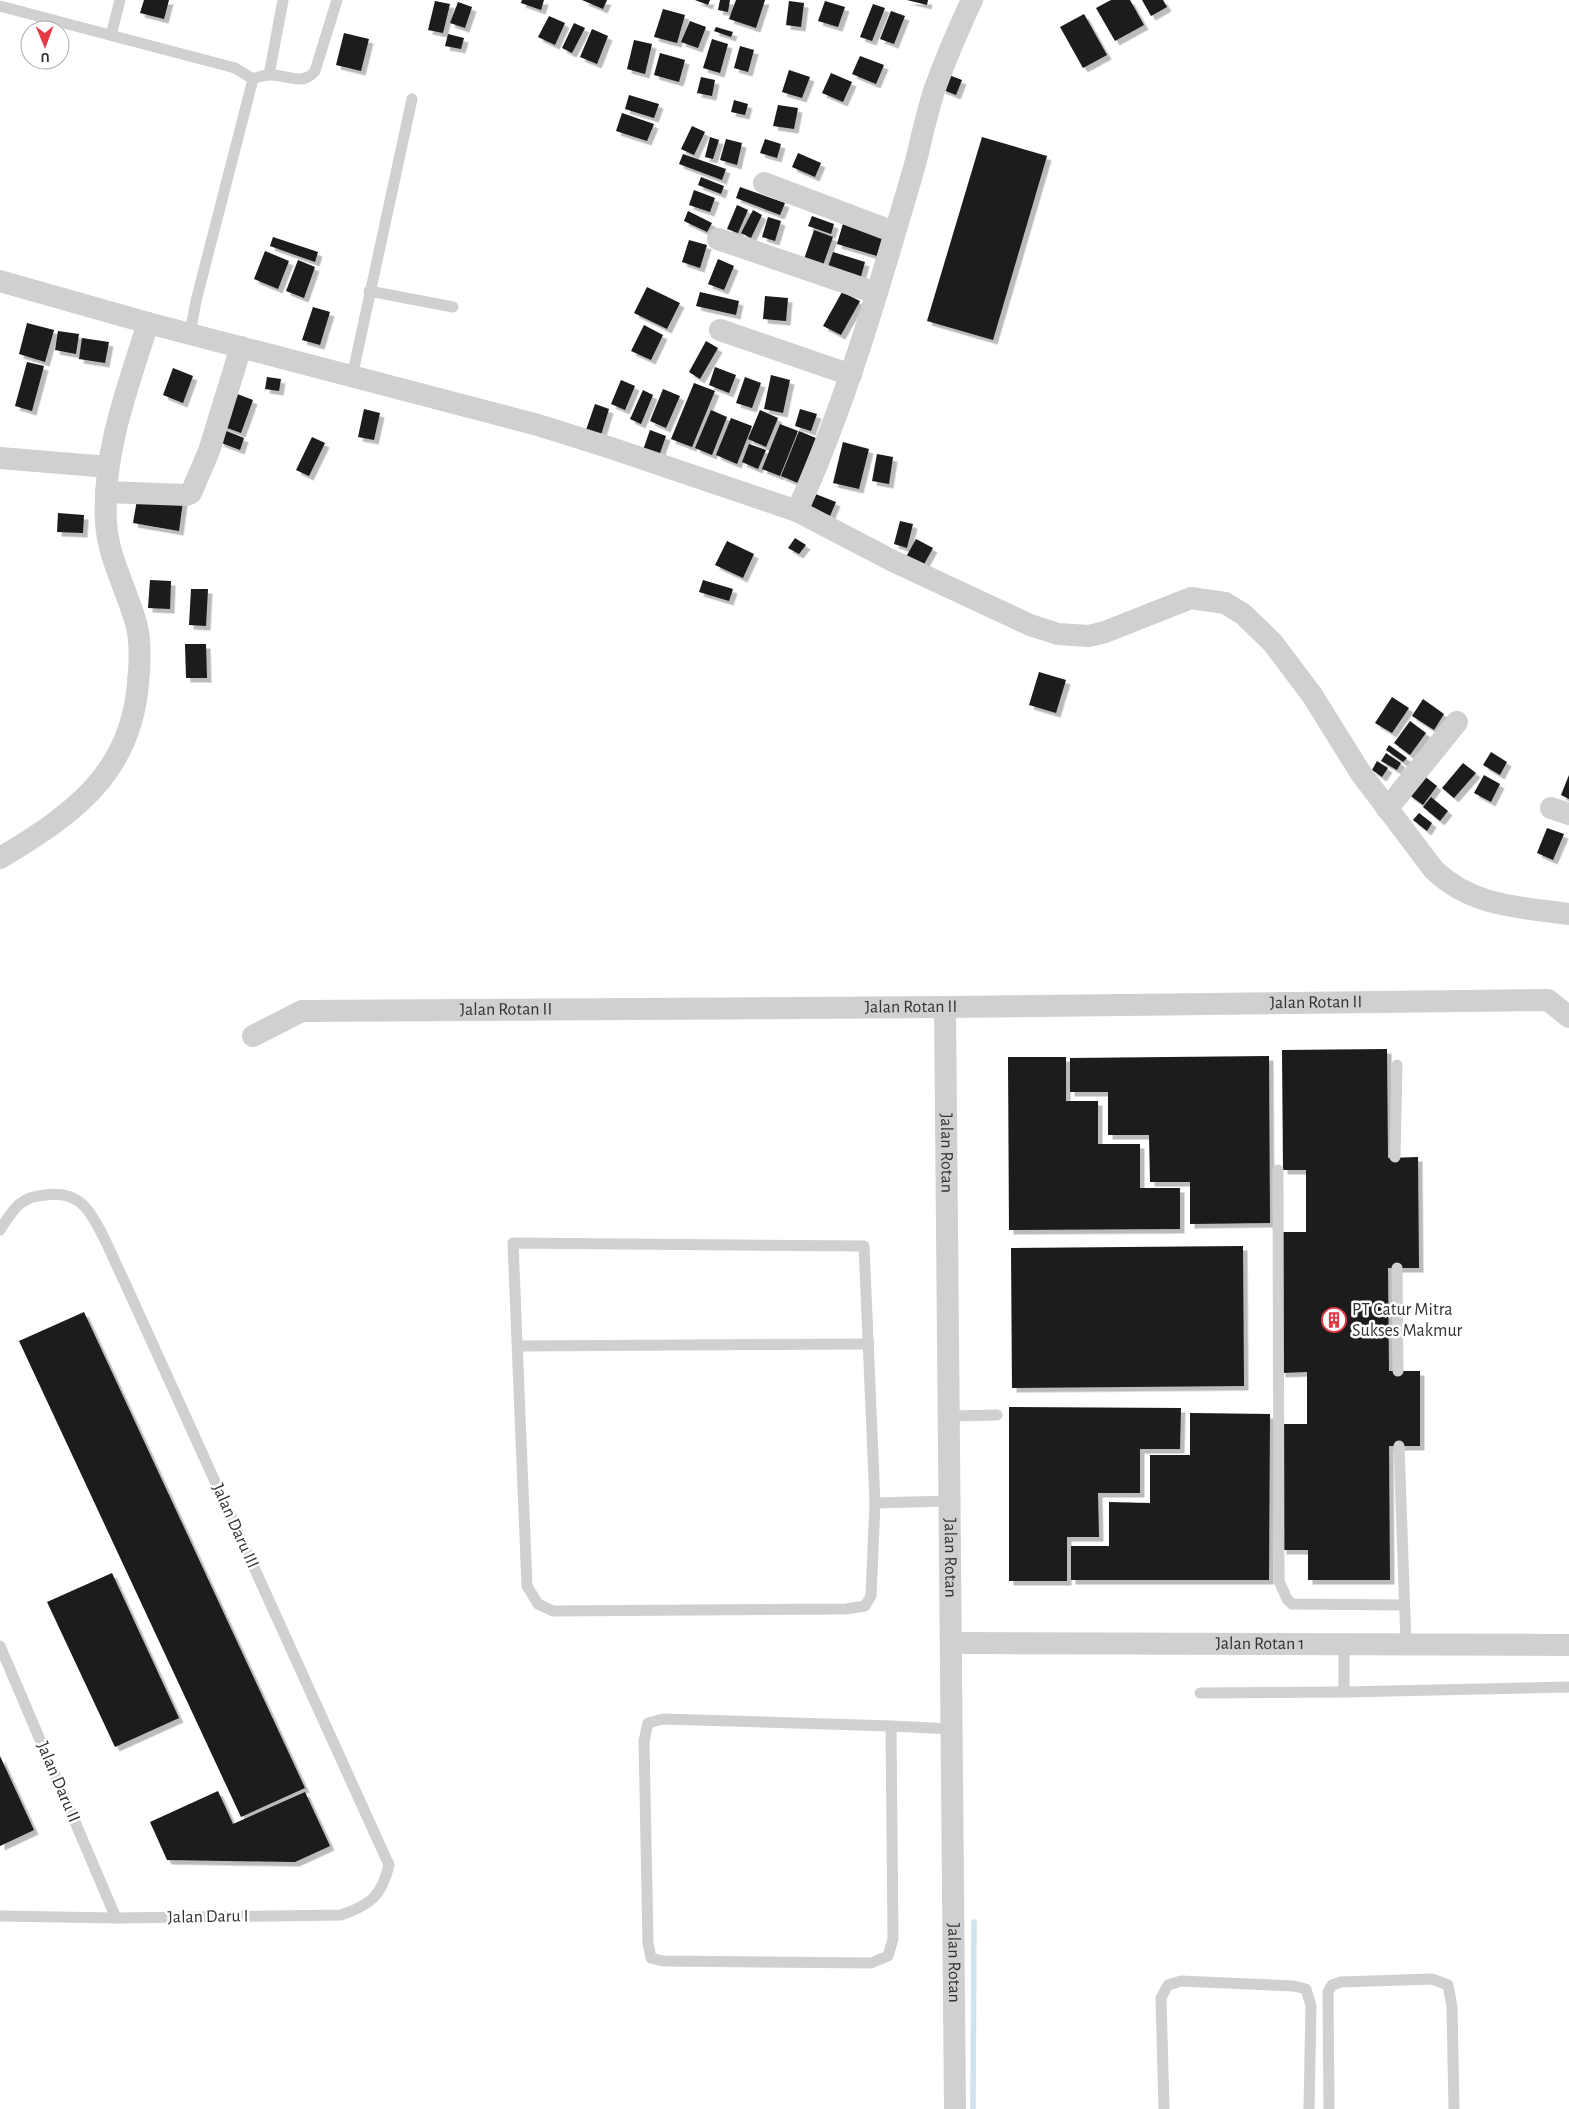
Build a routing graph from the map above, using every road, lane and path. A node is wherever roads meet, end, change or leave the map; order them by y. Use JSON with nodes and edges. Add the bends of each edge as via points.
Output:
{"nodes":[{"id":1,"x":120,"y":0,"type":"edge"},
{"id":2,"x":283,"y":0,"type":"edge"},
{"id":3,"x":337,"y":0,"type":"edge"},
{"id":4,"x":972,"y":0,"type":"edge"},
{"id":5,"x":0,"y":6,"type":"edge"},
{"id":6,"x":111,"y":35,"type":"junction"},
{"id":7,"x":270,"y":75,"type":"junction"},
{"id":8,"x":253,"y":78,"type":"junction"},
{"id":9,"x":412,"y":99,"type":"dead end"},
{"id":10,"x":764,"y":183,"type":"dead end"},
{"id":11,"x":894,"y":232,"type":"junction"},
{"id":12,"x":718,"y":239,"type":"dead end"},
{"id":13,"x":0,"y":281,"type":"edge"},
{"id":14,"x":369,"y":291,"type":"junction"},
{"id":15,"x":876,"y":294,"type":"junction"},
{"id":16,"x":452,"y":307,"type":"dead end"},
{"id":17,"x":148,"y":323,"type":"junction"},
{"id":18,"x":720,"y":330,"type":"dead end"},
{"id":19,"x":190,"y":333,"type":"junction"},
{"id":20,"x":241,"y":347,"type":"junction"},
{"id":21,"x":851,"y":375,"type":"junction"},
{"id":22,"x":352,"y":377,"type":"junction"},
{"id":23,"x":0,"y":458,"type":"edge"},
{"id":24,"x":108,"y":467,"type":"junction"},
{"id":25,"x":106,"y":492,"type":"junction"},
{"id":26,"x":797,"y":511,"type":"junction"},
{"id":27,"x":1457,"y":722,"type":"dead end"},
{"id":28,"x":1387,"y":809,"type":"junction"},
{"id":29,"x":0,"y":858,"type":"edge"},
{"id":30,"x":1569,"y":914,"type":"edge"},
{"id":31,"x":945,"y":1007,"type":"junction"},
{"id":32,"x":1569,"y":1017,"type":"edge"},
{"id":33,"x":253,"y":1036,"type":"dead end"},
{"id":34,"x":1397,"y":1065,"type":"dead end"},
{"id":35,"x":1395,"y":1158,"type":"dead end"},
{"id":36,"x":1278,"y":1170,"type":"dead end"},
{"id":37,"x":0,"y":1230,"type":"edge"},
{"id":38,"x":1397,"y":1268,"type":"dead end"},
{"id":39,"x":869,"y":1344,"type":"junction"},
{"id":40,"x":519,"y":1346,"type":"junction"},
{"id":41,"x":1398,"y":1371,"type":"dead end"},
{"id":42,"x":997,"y":1415,"type":"dead end"},
{"id":43,"x":948,"y":1416,"type":"junction"},
{"id":44,"x":1398,"y":1446,"type":"dead end"},
{"id":45,"x":949,"y":1501,"type":"junction"},
{"id":46,"x":875,"y":1503,"type":"junction"},
{"id":47,"x":1404,"y":1605,"type":"junction"},
{"id":48,"x":950,"y":1643,"type":"junction"},
{"id":49,"x":1344,"y":1644,"type":"junction"},
{"id":50,"x":1406,"y":1644,"type":"junction"},
{"id":51,"x":1569,"y":1644,"type":"edge"},
{"id":52,"x":0,"y":1646,"type":"edge"},
{"id":53,"x":1569,"y":1687,"type":"edge"},
{"id":54,"x":1344,"y":1692,"type":"junction"},
{"id":55,"x":1200,"y":1693,"type":"dead end"},
{"id":56,"x":891,"y":1726,"type":"junction"},
{"id":57,"x":951,"y":1729,"type":"junction"},
{"id":58,"x":389,"y":1865,"type":"joint"},
{"id":59,"x":0,"y":1916,"type":"edge"},
{"id":60,"x":116,"y":1918,"type":"junction"},
{"id":61,"x":955,"y":2109,"type":"edge"},
{"id":62,"x":1164,"y":2109,"type":"edge"},
{"id":63,"x":1309,"y":2109,"type":"edge"},
{"id":64,"x":1329,"y":2109,"type":"edge"},
{"id":65,"x":1454,"y":2109,"type":"edge"}],
"edges":[{"from":1,"to":6,"type":"lane"},
{"from":2,"to":7,"type":"lane"},
{"from":3,"to":7,"type":"lane","via":[[310,78],[300,80]]},
{"from":4,"to":11,"type":"street","via":[[934,92]]},
{"from":5,"to":6,"type":"lane"},
{"from":6,"to":8,"type":"lane","via":[[235,68]]},
{"from":7,"to":8,"type":"lane"},
{"from":8,"to":19,"type":"lane"},
{"from":9,"to":14,"type":"lane"},
{"from":10,"to":11,"type":"street"},
{"from":11,"to":15,"type":"street"},
{"from":12,"to":15,"type":"street"},
{"from":13,"to":17,"type":"street"},
{"from":14,"to":16,"type":"lane"},
{"from":14,"to":22,"type":"lane"},
{"from":15,"to":21,"type":"street"},
{"from":17,"to":19,"type":"street"},
{"from":17,"to":24,"type":"street","via":[[125,390]]},
{"from":18,"to":21,"type":"street"},
{"from":19,"to":20,"type":"street"},
{"from":20,"to":22,"type":"street"},
{"from":20,"to":25,"type":"street","via":[[209,451],[191,493]]},
{"from":21,"to":26,"type":"street","via":[[824,452]]},
{"from":22,"to":26,"type":"street","via":[[538,425]]},
{"from":23,"to":24,"type":"street"},
{"from":24,"to":25,"type":"street"},
{"from":25,"to":29,"type":"street","via":[[107,538],[137,627],[141,657],[135,713],[111,770],[91,793],[63,818]]},
{"from":26,"to":28,"type":"street","via":[[893,561],[1030,625],[1058,634],[1097,634],[1192,598],[1225,603],[1243,614],[1272,642],[1312,695]]},
{"from":27,"to":28,"type":"street"},
{"from":28,"to":30,"type":"street","via":[[1434,870],[1465,894],[1490,902]]},
{"from":31,"to":32,"type":"street","name":"Jalan Rotan II","via":[[1548,1000]]},
{"from":31,"to":33,"type":"street","name":"Jalan Rotan II","via":[[302,1011]]},
{"from":31,"to":43,"type":"street","name":"Jalan Rotan"},
{"from":34,"to":35,"type":"lane"},
{"from":36,"to":47,"type":"lane","via":[[1279,1581],[1292,1604]]},
{"from":37,"to":58,"type":"lane","name":"Jalan Daru III","via":[[18,1204],[30,1196],[69,1196],[89,1211],[125,1283]]},
{"from":38,"to":41,"type":"lane"},
{"from":39,"to":40,"type":"lane"},
{"from":39,"to":40,"type":"lane","via":[[864,1246],[514,1243]]},
{"from":39,"to":46,"type":"lane"},
{"from":40,"to":46,"type":"lane","via":[[527,1586],[538,1604],[553,1611],[846,1609],[865,1606],[871,1596]]},
{"from":42,"to":43,"type":"lane"},
{"from":43,"to":45,"type":"street","name":"Jalan Rotan"},
{"from":44,"to":47,"type":"lane"},
{"from":45,"to":46,"type":"lane"},
{"from":45,"to":48,"type":"street","name":"Jalan Rotan"},
{"from":47,"to":50,"type":"lane"},
{"from":48,"to":49,"type":"street","name":"Jalan Rotan 1"},
{"from":48,"to":57,"type":"street","name":"Jalan Rotan"},
{"from":49,"to":50,"type":"street","name":"Jalan Rotan 1"},
{"from":49,"to":54,"type":"lane"},
{"from":50,"to":51,"type":"street","name":"Jalan Rotan 1"},
{"from":52,"to":60,"type":"lane","name":"Jalan Daru II"},
{"from":53,"to":54,"type":"lane"},
{"from":54,"to":55,"type":"lane"},
{"from":56,"to":56,"type":"lane","via":[[893,1938],[888,1956],[872,1963],[663,1961],[651,1958],[648,1944],[644,1750],[648,1724],[663,1719]]},
{"from":56,"to":57,"type":"lane"},
{"from":57,"to":61,"type":"street","name":"Jalan Rotan"},
{"from":58,"to":60,"type":"lane","name":"Jalan Daru I","via":[[378,1895],[359,1909],[341,1914]]},
{"from":59,"to":60,"type":"lane","name":"Jalan Daru I"},
{"from":62,"to":63,"type":"lane","via":[[1161,1998],[1168,1985],[1181,1981],[1293,1986],[1306,1990],[1311,2006]]},
{"from":64,"to":65,"type":"lane","via":[[1328,1992],[1332,1985],[1341,1982],[1432,1980],[1448,1985],[1452,2007]]}]}
